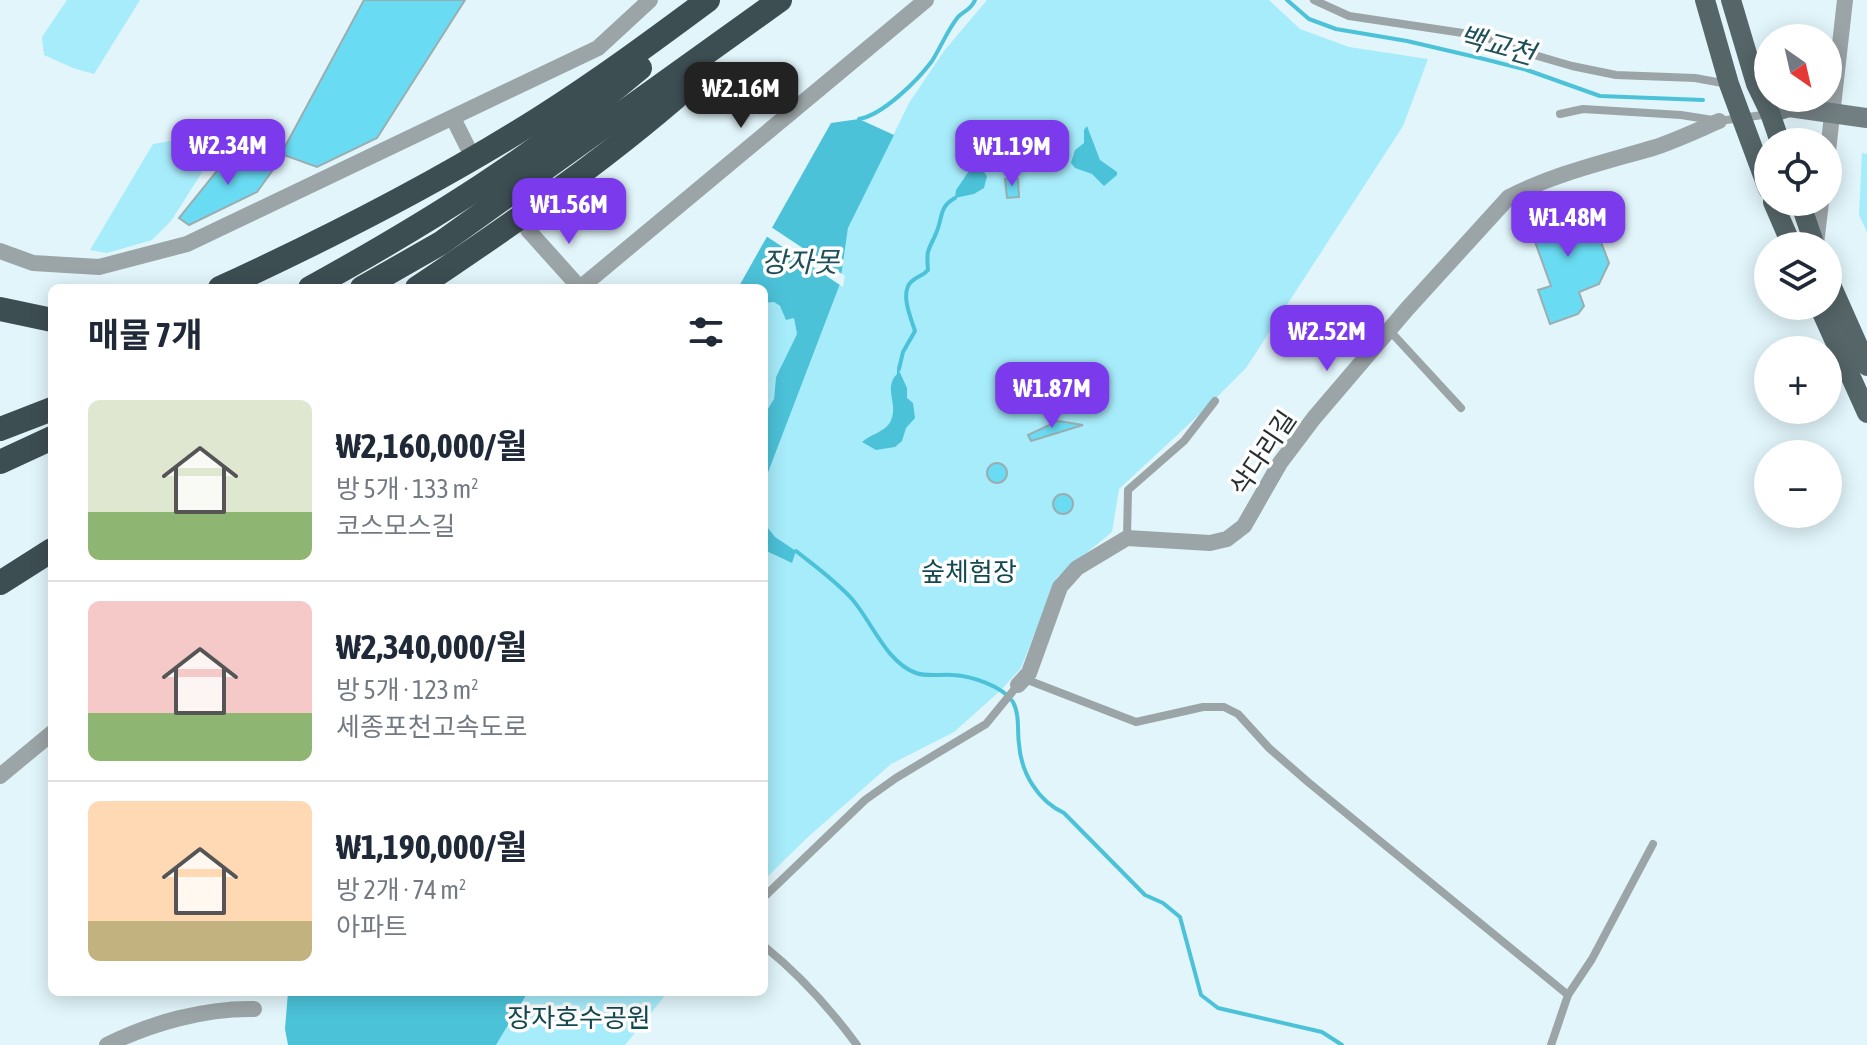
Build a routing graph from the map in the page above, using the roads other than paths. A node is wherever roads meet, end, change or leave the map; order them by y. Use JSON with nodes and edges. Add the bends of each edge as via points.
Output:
{"nodes":[{"id":1,"x":650,"y":0,"type":"edge"},
{"id":2,"x":708,"y":0,"type":"edge"},
{"id":3,"x":722,"y":0,"type":"edge"},
{"id":4,"x":781,"y":0,"type":"edge"},
{"id":5,"x":926,"y":0,"type":"edge"},
{"id":6,"x":1314,"y":0,"type":"edge"},
{"id":7,"x":1705,"y":0,"type":"edge"},
{"id":8,"x":1731,"y":0,"type":"edge"},
{"id":9,"x":1845,"y":0,"type":"edge"},
{"id":10,"x":1729,"y":84,"type":"junction"},
{"id":11,"x":1770,"y":113,"type":"junction"},
{"id":12,"x":1833,"y":113,"type":"junction"},
{"id":13,"x":1560,"y":114,"type":"dead end"},
{"id":14,"x":453,"y":118,"type":"junction"},
{"id":15,"x":1867,"y":118,"type":"edge"},
{"id":16,"x":1741,"y":119,"type":"junction"},
{"id":17,"x":1719,"y":121,"type":"junction"},
{"id":18,"x":1775,"y":128,"type":"edge"},
{"id":19,"x":1831,"y":128,"type":"edge"},
{"id":20,"x":467,"y":146,"type":"dead end"},
{"id":21,"x":1754,"y":153,"type":"edge"},
{"id":22,"x":528,"y":230,"type":"dead end"},
{"id":23,"x":0,"y":251,"type":"edge"},
{"id":24,"x":228,"y":284,"type":"edge"},
{"id":25,"x":317,"y":284,"type":"edge"},
{"id":26,"x":369,"y":284,"type":"edge"},
{"id":27,"x":423,"y":284,"type":"edge"},
{"id":28,"x":576,"y":284,"type":"edge"},
{"id":29,"x":585,"y":284,"type":"edge"},
{"id":30,"x":0,"y":309,"type":"edge"},
{"id":31,"x":1842,"y":310,"type":"edge"},
{"id":32,"x":48,"y":319,"type":"edge"},
{"id":33,"x":1825,"y":320,"type":"edge"},
{"id":34,"x":1390,"y":331,"type":"junction"},
{"id":35,"x":1867,"y":366,"type":"edge"},
{"id":36,"x":1215,"y":401,"type":"dead end"},
{"id":37,"x":1461,"y":408,"type":"dead end"},
{"id":38,"x":48,"y":409,"type":"edge"},
{"id":39,"x":48,"y":410,"type":"edge"},
{"id":40,"x":1867,"y":413,"type":"edge"},
{"id":41,"x":0,"y":422,"type":"edge"},
{"id":42,"x":0,"y":429,"type":"edge"},
{"id":43,"x":48,"y":440,"type":"edge"},
{"id":44,"x":0,"y":459,"type":"edge"},
{"id":45,"x":1127,"y":538,"type":"junction"},
{"id":46,"x":48,"y":553,"type":"edge"},
{"id":47,"x":0,"y":583,"type":"edge"},
{"id":48,"x":1021,"y":682,"type":"junction"},
{"id":49,"x":48,"y":736,"type":"edge"},
{"id":50,"x":1,"y":775,"type":"edge"},
{"id":51,"x":1653,"y":844,"type":"dead end"},
{"id":52,"x":768,"y":893,"type":"edge"},
{"id":53,"x":768,"y":949,"type":"edge"},
{"id":54,"x":1568,"y":995,"type":"junction"},
{"id":55,"x":254,"y":1009,"type":"dead end"},
{"id":56,"x":107,"y":1045,"type":"edge"},
{"id":57,"x":857,"y":1045,"type":"edge"},
{"id":58,"x":1551,"y":1045,"type":"edge"}],
"edges":[{"from":1,"to":14,"type":"street","via":[[598,48]]},
{"from":2,"to":24,"type":"highway","via":[[627,61],[482,154]]},
{"from":3,"to":25,"type":"highway","via":[[561,131],[406,235]]},
{"from":4,"to":26,"type":"highway","via":[[441,243]]},
{"from":4,"to":27,"type":"highway","via":[[603,156]]},
{"from":5,"to":29,"type":"street"},
{"from":6,"to":10,"type":"lane","via":[[1349,16],[1483,36],[1616,75]]},
{"from":7,"to":10,"type":"main road"},
{"from":8,"to":11,"type":"main road"},
{"from":9,"to":12,"type":"street"},
{"from":10,"to":16,"type":"main road"},
{"from":11,"to":12,"type":"street","via":[[1789,107]]},
{"from":11,"to":16,"type":"lane"},
{"from":11,"to":18,"type":"main road"},
{"from":12,"to":15,"type":"street"},
{"from":12,"to":19,"type":"street"},
{"from":13,"to":17,"type":"lane","via":[[1583,109]]},
{"from":14,"to":20,"type":"street"},
{"from":14,"to":23,"type":"street","via":[[187,244],[99,267],[33,263]]},
{"from":16,"to":17,"type":"lane"},
{"from":16,"to":21,"type":"main road"},
{"from":17,"to":34,"type":"street","name":"삭다리길","via":[[1509,197]]},
{"from":22,"to":28,"type":"street"},
{"from":30,"to":32,"type":"highway"},
{"from":31,"to":35,"type":"main road"},
{"from":33,"to":40,"type":"main road"},
{"from":34,"to":37,"type":"lane"},
{"from":34,"to":45,"type":"street","name":"삭다리길","via":[[1280,463],[1244,526],[1227,539],[1210,543]]},
{"from":36,"to":45,"type":"lane","via":[[1184,441],[1128,490]]},
{"from":38,"to":41,"type":"highway"},
{"from":39,"to":42,"type":"highway"},
{"from":43,"to":44,"type":"highway"},
{"from":45,"to":48,"type":"street","via":[[1077,568],[1060,587]]},
{"from":46,"to":47,"type":"highway"},
{"from":48,"to":52,"type":"lane","via":[[986,724],[865,800]]},
{"from":48,"to":54,"type":"lane","via":[[1136,722],[1203,707],[1224,707],[1238,714],[1308,782]]},
{"from":49,"to":50,"type":"street"},
{"from":51,"to":54,"type":"lane"},
{"from":53,"to":57,"type":"lane","via":[[830,1008]]},
{"from":54,"to":58,"type":"lane"},
{"from":55,"to":56,"type":"street","via":[[224,1008],[133,1032]]}]}
